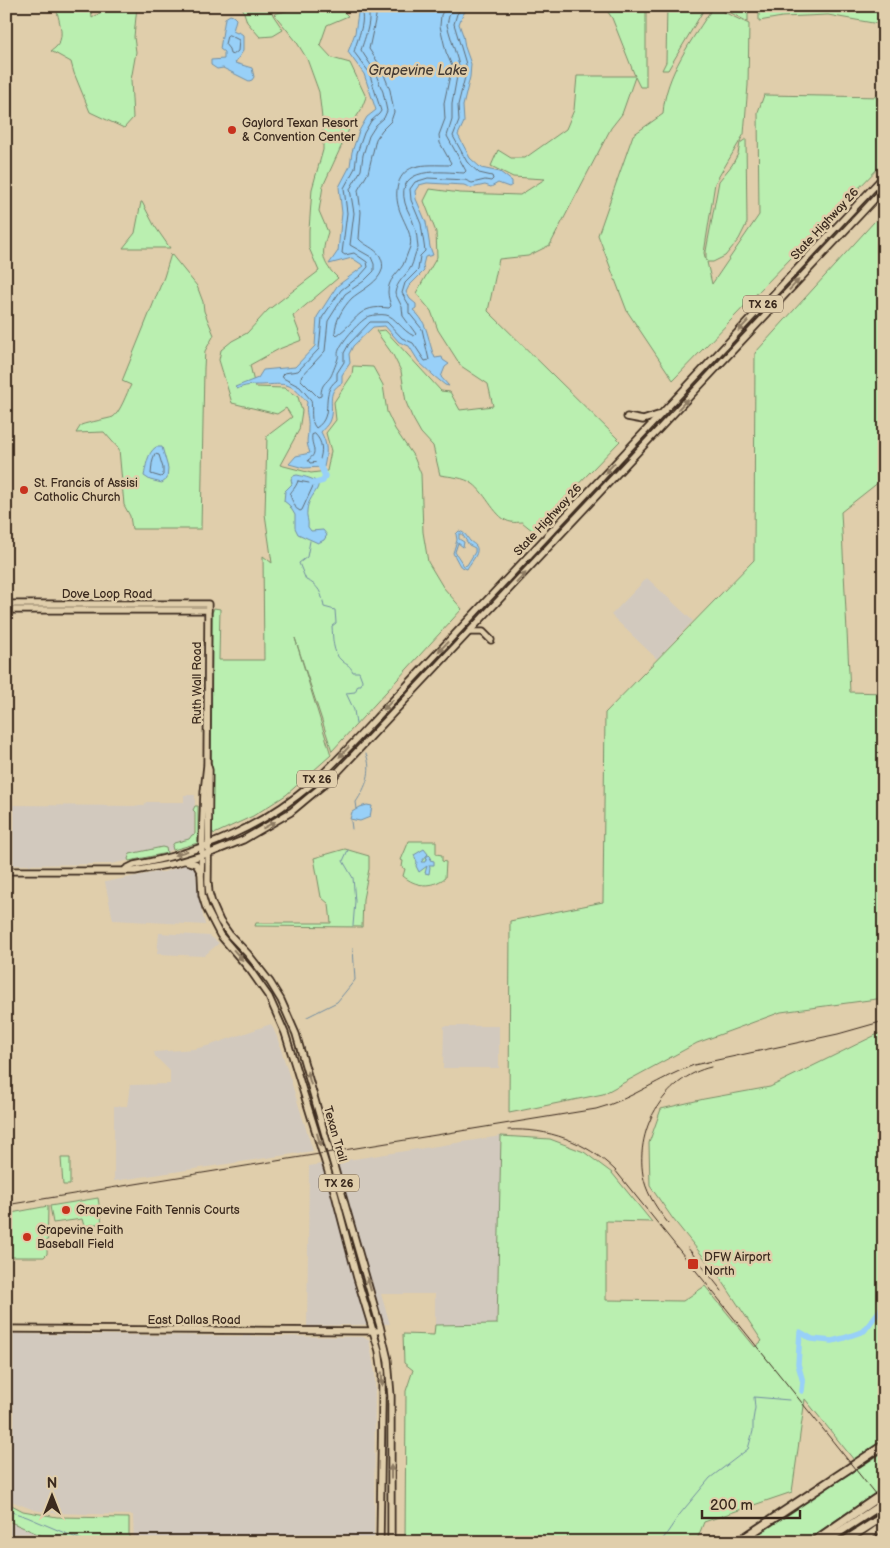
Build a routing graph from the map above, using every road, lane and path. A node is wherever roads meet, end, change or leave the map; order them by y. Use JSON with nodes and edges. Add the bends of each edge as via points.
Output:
{"nodes":[{"id":1,"x":884,"y":176,"type":"edge"},
{"id":2,"x":884,"y":190,"type":"edge"},
{"id":3,"x":660,"y":415,"type":"junction"},
{"id":4,"x":627,"y":417,"type":"dead end"},
{"id":5,"x":6,"y":604,"type":"edge"},
{"id":6,"x":56,"y":607,"type":"junction"},
{"id":7,"x":208,"y":607,"type":"joint"},
{"id":8,"x":6,"y":610,"type":"edge"},
{"id":9,"x":469,"y":632,"type":"junction"},
{"id":10,"x":492,"y":640,"type":"dead end"},
{"id":11,"x":378,"y":716,"type":"junction"},
{"id":12,"x":384,"y":723,"type":"junction"},
{"id":13,"x":207,"y":763,"type":"junction"},
{"id":14,"x":209,"y":832,"type":"junction"},
{"id":15,"x":228,"y":837,"type":"junction"},
{"id":16,"x":206,"y":845,"type":"junction"},
{"id":17,"x":226,"y":847,"type":"junction"},
{"id":18,"x":209,"y":853,"type":"junction"},
{"id":19,"x":202,"y":855,"type":"junction"},
{"id":20,"x":184,"y":860,"type":"junction"},
{"id":21,"x":209,"y":864,"type":"junction"},
{"id":22,"x":126,"y":869,"type":"junction"},
{"id":23,"x":6,"y":871,"type":"edge"},
{"id":24,"x":201,"y":873,"type":"junction"},
{"id":25,"x":284,"y":1008,"type":"junction"},
{"id":26,"x":277,"y":1012,"type":"junction"},
{"id":27,"x":6,"y":1328,"type":"edge"},
{"id":28,"x":373,"y":1331,"type":"junction"},
{"id":29,"x":382,"y":1331,"type":"junction"},
{"id":30,"x":382,"y":1404,"type":"junction"},
{"id":31,"x":391,"y":1404,"type":"junction"},
{"id":32,"x":884,"y":1445,"type":"edge"},
{"id":33,"x":884,"y":1450,"type":"edge"},
{"id":34,"x":884,"y":1493,"type":"edge"},
{"id":35,"x":807,"y":1496,"type":"junction"},
{"id":36,"x":381,"y":1498,"type":"junction"},
{"id":37,"x":391,"y":1498,"type":"junction"},
{"id":38,"x":884,"y":1503,"type":"edge"},
{"id":39,"x":884,"y":1516,"type":"edge"},
{"id":40,"x":884,"y":1525,"type":"edge"},
{"id":41,"x":884,"y":1539,"type":"edge"},
{"id":42,"x":380,"y":1542,"type":"edge"},
{"id":43,"x":391,"y":1542,"type":"edge"},
{"id":44,"x":738,"y":1542,"type":"edge"},
{"id":45,"x":813,"y":1542,"type":"edge"},
{"id":46,"x":824,"y":1542,"type":"edge"},
{"id":47,"x":843,"y":1542,"type":"edge"},
{"id":48,"x":860,"y":1542,"type":"edge"},
{"id":49,"x":880,"y":1542,"type":"edge"}],
"edges":[{"from":1,"to":3,"type":"main road","name":"State Highway 26","number":"TX 26","one_way":true},
{"from":9,"to":2,"type":"main road","name":"State Highway 26","number":"TX 26","one_way":true},
{"from":3,"to":4,"type":"main road","via":[[643,420]]},
{"from":3,"to":11,"type":"main road","name":"State Highway 26","number":"TX 26","one_way":true},
{"from":5,"to":6,"type":"main road","name":"Dove Loop Road"},
{"from":6,"to":7,"type":"main road","name":"Dove Loop Road"},
{"from":6,"to":8,"type":"main road","name":"Dove Loop Road"},
{"from":7,"to":13,"type":"main road","name":"Ruth Wall Road"},
{"from":9,"to":10,"type":"main road","via":[[483,632]]},
{"from":9,"to":12,"type":"main road","name":"State Highway 26","number":"TX 26"},
{"from":11,"to":12,"type":"main road"},
{"from":11,"to":15,"type":"main road","name":"State Highway 26","number":"TX 26","one_way":true,"via":[[306,788],[262,820]]},
{"from":17,"to":12,"type":"main road","name":"State Highway 26","number":"TX 26","one_way":true,"via":[[275,822],[304,802],[334,776]]},
{"from":13,"to":14,"type":"main road","name":"Ruth Wall Road"},
{"from":13,"to":16,"type":"main road","name":"Ruth Wall Road","via":[[204,792]]},
{"from":14,"to":15,"type":"main road","via":[[213,837]]},
{"from":14,"to":16,"type":"main road","name":"Ruth Wall Road"},
{"from":15,"to":16,"type":"main road","name":"State Highway 26","number":"TX 26"},
{"from":16,"to":18,"type":"main road","name":"Texan Trail"},
{"from":16,"to":19,"type":"main road","name":"Texan Trail","number":"TX 26"},
{"from":16,"to":22,"type":"main road","name":"State Highway 26","one_way":true},
{"from":17,"to":18,"type":"main road","name":"State Highway 26","number":"TX 26"},
{"from":17,"to":21,"type":"main road","number":"TX 26"},
{"from":18,"to":19,"type":"main road","name":"State Highway 26","number":"TX 26"},
{"from":18,"to":21,"type":"main road","name":"Texan Trail"},
{"from":19,"to":20,"type":"main road","name":"State Highway 26"},
{"from":19,"to":24,"type":"main road","name":"Texan Trail","number":"TX 26"},
{"from":20,"to":22,"type":"main road","name":"State Highway 26","via":[[155,868]]},
{"from":20,"to":24,"type":"main road","via":[[196,864]]},
{"from":21,"to":25,"type":"main road","name":"Texan Trail","number":"TX 26","via":[[209,893],[220,921],[264,974]]},
{"from":22,"to":23,"type":"main road","name":"State Highway 26"},
{"from":24,"to":26,"type":"main road","name":"Texan Trail","number":"TX 26","one_way":true,"via":[[202,895],[213,925],[259,982]]},
{"from":25,"to":26,"type":"main road"},
{"from":29,"to":25,"type":"main road","name":"Texan Trail","number":"TX 26","one_way":true,"via":[[302,1053]]},
{"from":26,"to":28,"type":"main road","name":"Texan Trail","number":"TX 26","one_way":true,"via":[[289,1043]]},
{"from":27,"to":28,"type":"main road","name":"East Dallas Road"},
{"from":28,"to":29,"type":"main road","name":"East Dallas Road"},
{"from":28,"to":30,"type":"main road","name":"Texan Trail","number":"TX 26","one_way":true,"via":[[382,1372]]},
{"from":29,"to":31,"type":"main road","name":"Texan Trail","number":"TX 26"},
{"from":30,"to":31,"type":"main road"},
{"from":30,"to":36,"type":"main road","name":"Texan Trail","number":"TX 26"},
{"from":37,"to":31,"type":"main road","name":"Texan Trail","number":"TX 26","one_way":true},
{"from":32,"to":35,"type":"highway"},
{"from":33,"to":35,"type":"highway","via":[[817,1493]]},
{"from":34,"to":45,"type":"highway"},
{"from":35,"to":44,"type":"highway"},
{"from":36,"to":37,"type":"main road"},
{"from":36,"to":42,"type":"main road","name":"Texan Trail","number":"TX 26"},
{"from":37,"to":43,"type":"main road","name":"Texan Trail","number":"TX 26"},
{"from":38,"to":46,"type":"highway"},
{"from":39,"to":47,"type":"highway"},
{"from":40,"to":48,"type":"highway"},
{"from":41,"to":49,"type":"highway"}]}
